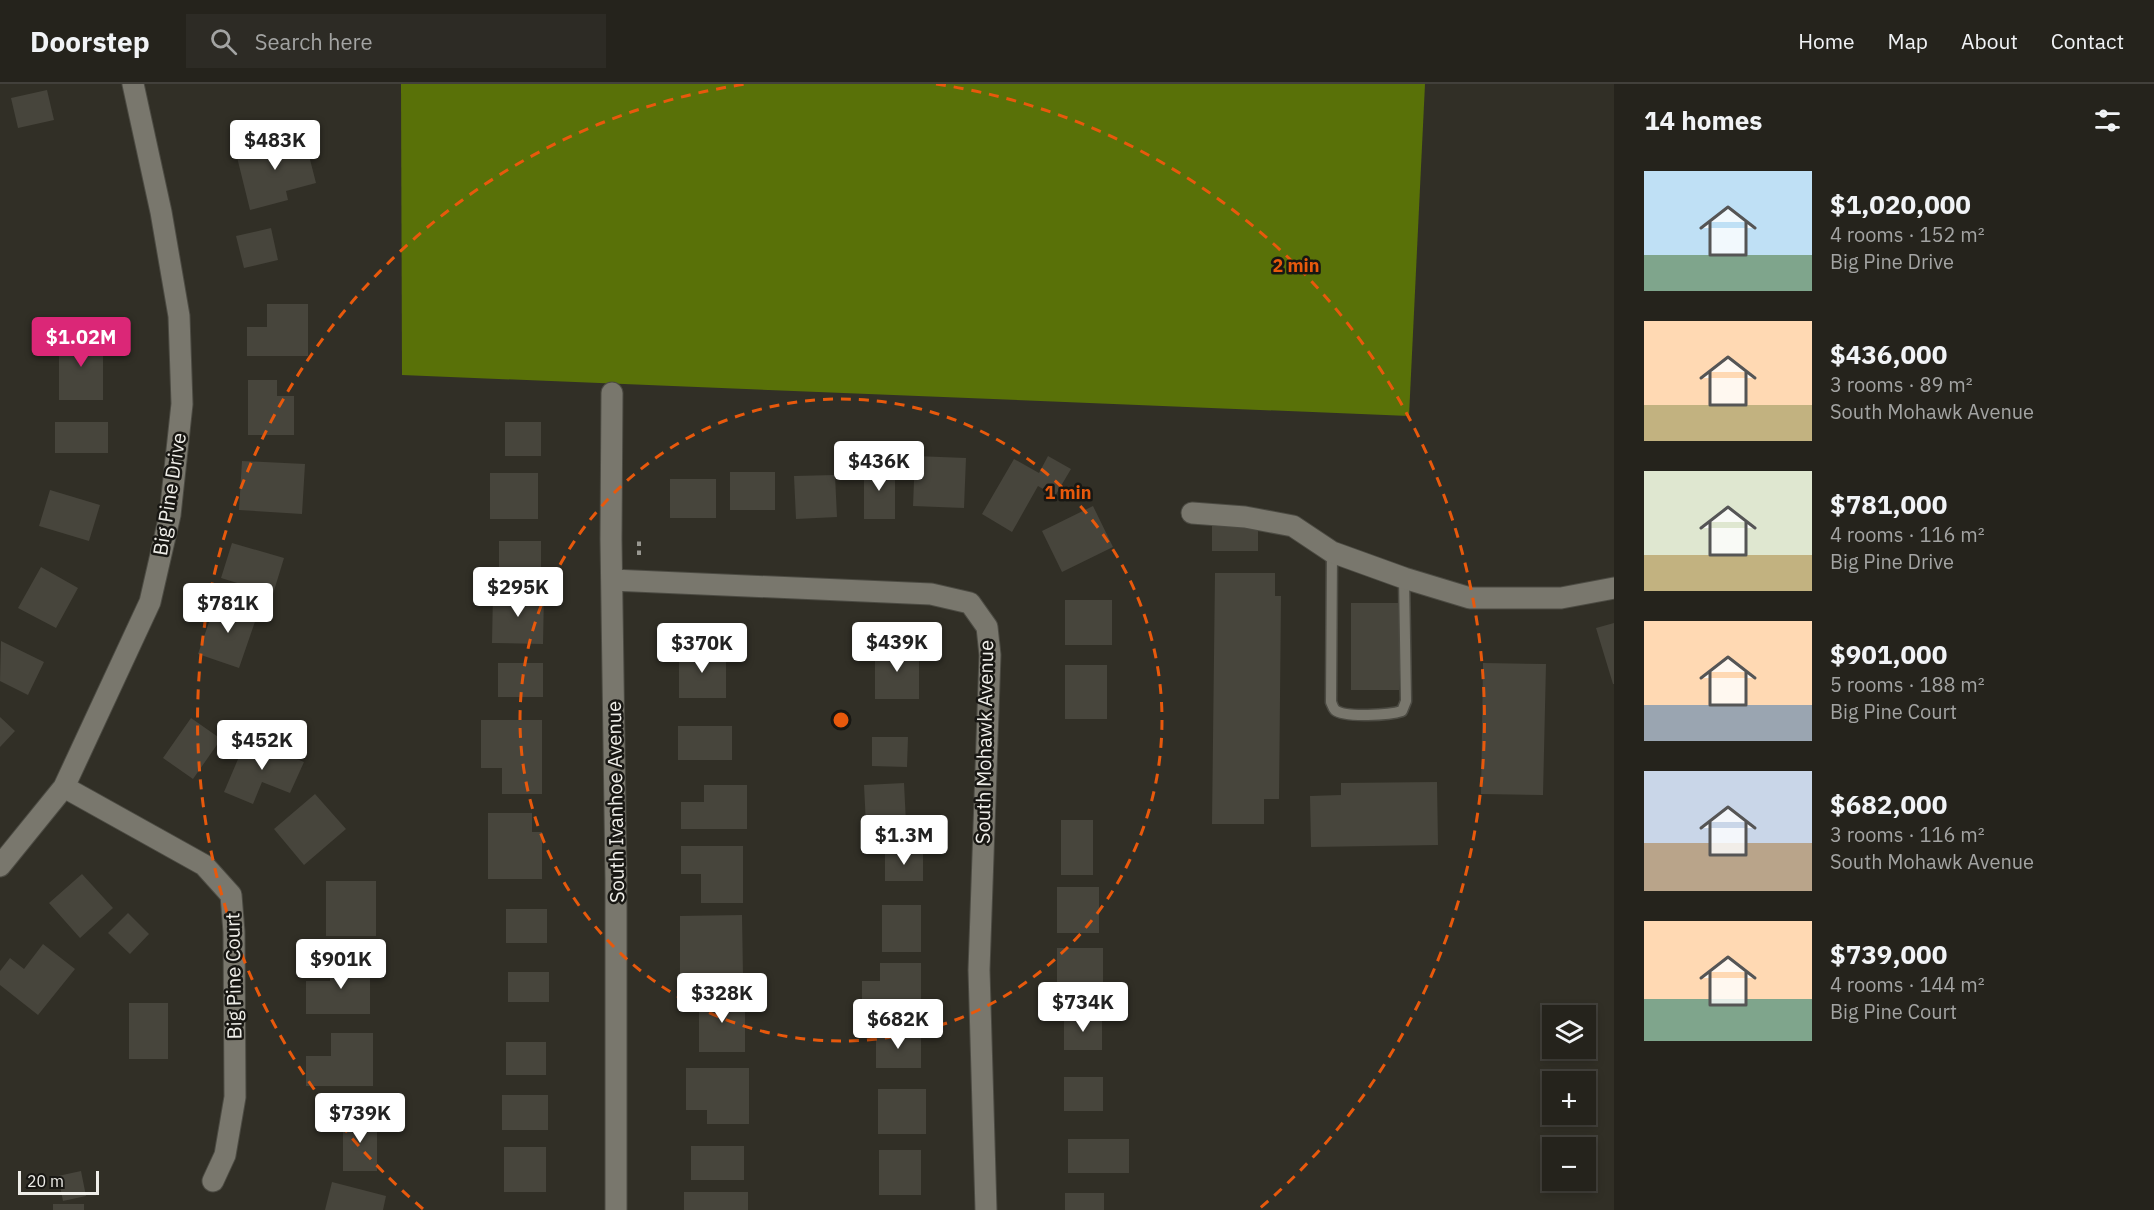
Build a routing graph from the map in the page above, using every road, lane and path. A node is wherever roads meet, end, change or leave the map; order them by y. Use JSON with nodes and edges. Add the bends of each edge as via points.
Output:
{"nodes":[{"id":1,"x":133,"y":84,"type":"edge"},
{"id":2,"x":612,"y":393,"type":"dead end"},
{"id":3,"x":1192,"y":513,"type":"dead end"},
{"id":4,"x":639,"y":541,"type":"dead end"},
{"id":5,"x":1332,"y":552,"type":"junction"},
{"id":6,"x":639,"y":555,"type":"dead end"},
{"id":7,"x":1404,"y":578,"type":"junction"},
{"id":8,"x":612,"y":580,"type":"junction"},
{"id":9,"x":1614,"y":588,"type":"edge"},
{"id":10,"x":64,"y":788,"type":"junction"},
{"id":11,"x":0,"y":866,"type":"edge"},
{"id":12,"x":213,"y":1181,"type":"dead end"},
{"id":13,"x":616,"y":1210,"type":"edge"},
{"id":14,"x":986,"y":1210,"type":"edge"}],
"edges":[{"from":1,"to":10,"type":"street","name":"Big Pine Drive","via":[[179,316],[182,404],[170,515],[150,602]]},
{"from":2,"to":8,"type":"street","name":"South Ivanhoe Avenue"},
{"from":3,"to":5,"type":"street","via":[[1293,526]]},
{"from":4,"to":6,"type":"path"},
{"from":5,"to":7,"type":"street"},
{"from":5,"to":7,"type":"lane","via":[[1331,702],[1343,714],[1402,711],[1406,701]]},
{"from":7,"to":9,"type":"street","via":[[1470,598],[1561,598]]},
{"from":8,"to":13,"type":"street","name":"South Ivanhoe Avenue"},
{"from":8,"to":14,"type":"street","name":"South Mohawk Avenue","via":[[931,594],[970,603],[987,627],[990,655],[979,970]]},
{"from":10,"to":11,"type":"street","name":"Big Pine Drive"},
{"from":10,"to":12,"type":"street","name":"Big Pine Court","via":[[204,866],[231,895],[235,1097],[225,1155]]}]}
